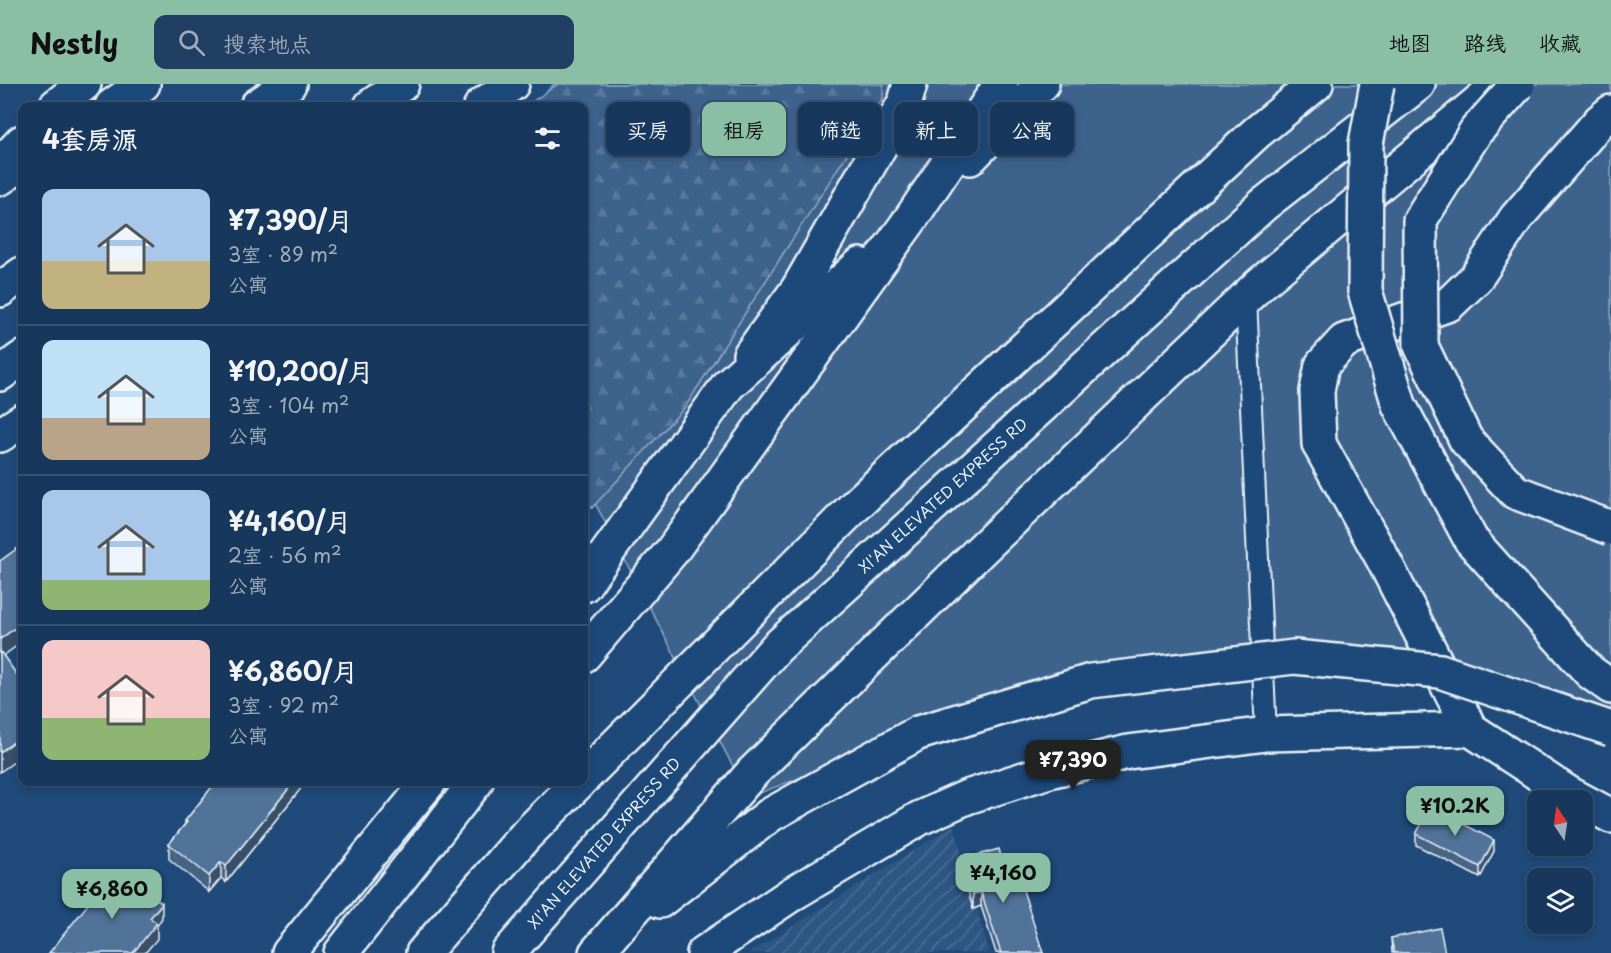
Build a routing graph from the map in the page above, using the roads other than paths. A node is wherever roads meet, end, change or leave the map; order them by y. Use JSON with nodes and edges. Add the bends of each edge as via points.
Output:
{"nodes":[{"id":1,"x":84,"y":84,"type":"edge"},
{"id":2,"x":143,"y":84,"type":"edge"},
{"id":3,"x":289,"y":84,"type":"edge"},
{"id":4,"x":402,"y":84,"type":"edge"},
{"id":5,"x":512,"y":84,"type":"edge"},
{"id":6,"x":910,"y":84,"type":"edge"},
{"id":7,"x":1001,"y":84,"type":"edge"},
{"id":8,"x":1042,"y":84,"type":"edge"},
{"id":9,"x":1316,"y":84,"type":"edge"},
{"id":10,"x":1377,"y":84,"type":"edge"},
{"id":11,"x":1418,"y":84,"type":"edge"},
{"id":12,"x":1500,"y":84,"type":"edge"},
{"id":13,"x":1518,"y":84,"type":"edge"},
{"id":14,"x":61,"y":102,"type":"edge"},
{"id":15,"x":118,"y":102,"type":"edge"},
{"id":16,"x":263,"y":102,"type":"edge"},
{"id":17,"x":377,"y":102,"type":"edge"},
{"id":18,"x":487,"y":102,"type":"edge"},
{"id":19,"x":1611,"y":112,"type":"edge"},
{"id":20,"x":18,"y":146,"type":"edge"},
{"id":21,"x":0,"y":165,"type":"edge"},
{"id":22,"x":18,"y":167,"type":"edge"},
{"id":23,"x":0,"y":178,"type":"edge"},
{"id":24,"x":910,"y":220,"type":"junction"},
{"id":25,"x":18,"y":277,"type":"edge"},
{"id":26,"x":0,"y":290,"type":"edge"},
{"id":27,"x":1246,"y":298,"type":"junction"},
{"id":28,"x":18,"y":361,"type":"edge"},
{"id":29,"x":0,"y":374,"type":"edge"},
{"id":30,"x":728,"y":385,"type":"junction"},
{"id":31,"x":18,"y":424,"type":"edge"},
{"id":32,"x":0,"y":435,"type":"edge"},
{"id":33,"x":1611,"y":528,"type":"edge"},
{"id":34,"x":588,"y":579,"type":"edge"},
{"id":35,"x":588,"y":650,"type":"edge"},
{"id":36,"x":1611,"y":687,"type":"edge"},
{"id":37,"x":1470,"y":729,"type":"junction"},
{"id":38,"x":1611,"y":729,"type":"edge"},
{"id":39,"x":1266,"y":734,"type":"junction"},
{"id":40,"x":588,"y":773,"type":"edge"},
{"id":41,"x":426,"y":786,"type":"edge"},
{"id":42,"x":473,"y":786,"type":"edge"},
{"id":43,"x":575,"y":786,"type":"edge"},
{"id":44,"x":1611,"y":816,"type":"edge"},
{"id":45,"x":598,"y":951,"type":"edge"},
{"id":46,"x":289,"y":953,"type":"edge"},
{"id":47,"x":341,"y":953,"type":"edge"},
{"id":48,"x":423,"y":953,"type":"edge"},
{"id":49,"x":508,"y":953,"type":"edge"},
{"id":50,"x":704,"y":953,"type":"edge"}],
"edges":[{"from":1,"to":14,"type":"main road"},
{"from":2,"to":15,"type":"main road"},
{"from":3,"to":16,"type":"main road"},
{"from":4,"to":17,"type":"main road"},
{"from":5,"to":18,"type":"main road"},
{"from":6,"to":30,"type":"main road","via":[[905,102],[798,289]]},
{"from":7,"to":24,"type":"main road"},
{"from":8,"to":24,"type":"main road"},
{"from":9,"to":40,"type":"main road","via":[[1256,133],[859,502]]},
{"from":10,"to":36,"type":"main road","bridge":true,"via":[[1366,144],[1365,291],[1399,405],[1471,540],[1590,672]]},
{"from":11,"to":49,"type":"main road","name":"XI'AN ELEVATED EXPRESS RD","via":[[1263,205],[776,648]]},
{"from":12,"to":27,"type":"main road"},
{"from":13,"to":33,"type":"main road","bridge":true,"via":[[1476,131],[1420,220],[1421,346],[1466,440],[1515,492]]},
{"from":19,"to":37,"type":"main road","via":[[1516,218],[1476,278],[1449,304],[1344,341],[1322,365],[1317,391],[1319,444]]},
{"from":20,"to":21,"type":"main road"},
{"from":22,"to":23,"type":"main road"},
{"from":24,"to":30,"type":"main road"},
{"from":24,"to":35,"type":"main road","via":[[672,551]]},
{"from":25,"to":26,"type":"main road"},
{"from":27,"to":39,"type":"lane"},
{"from":27,"to":45,"type":"main road","via":[[753,772]]},
{"from":28,"to":29,"type":"main road"},
{"from":30,"to":34,"type":"main road"},
{"from":31,"to":32,"type":"main road"},
{"from":37,"to":39,"type":"main road"},
{"from":37,"to":44,"type":"main road","via":[[1568,793]]},
{"from":38,"to":45,"type":"main road","bridge":true,"via":[[1440,671],[1294,657],[1091,681],[918,733],[770,815]]},
{"from":39,"to":50,"type":"main road","via":[[1128,753],[1049,771],[967,797],[875,844]]},
{"from":41,"to":46,"type":"main road"},
{"from":42,"to":47,"type":"main road"},
{"from":43,"to":48,"type":"main road","via":[[526,835]]}]}
